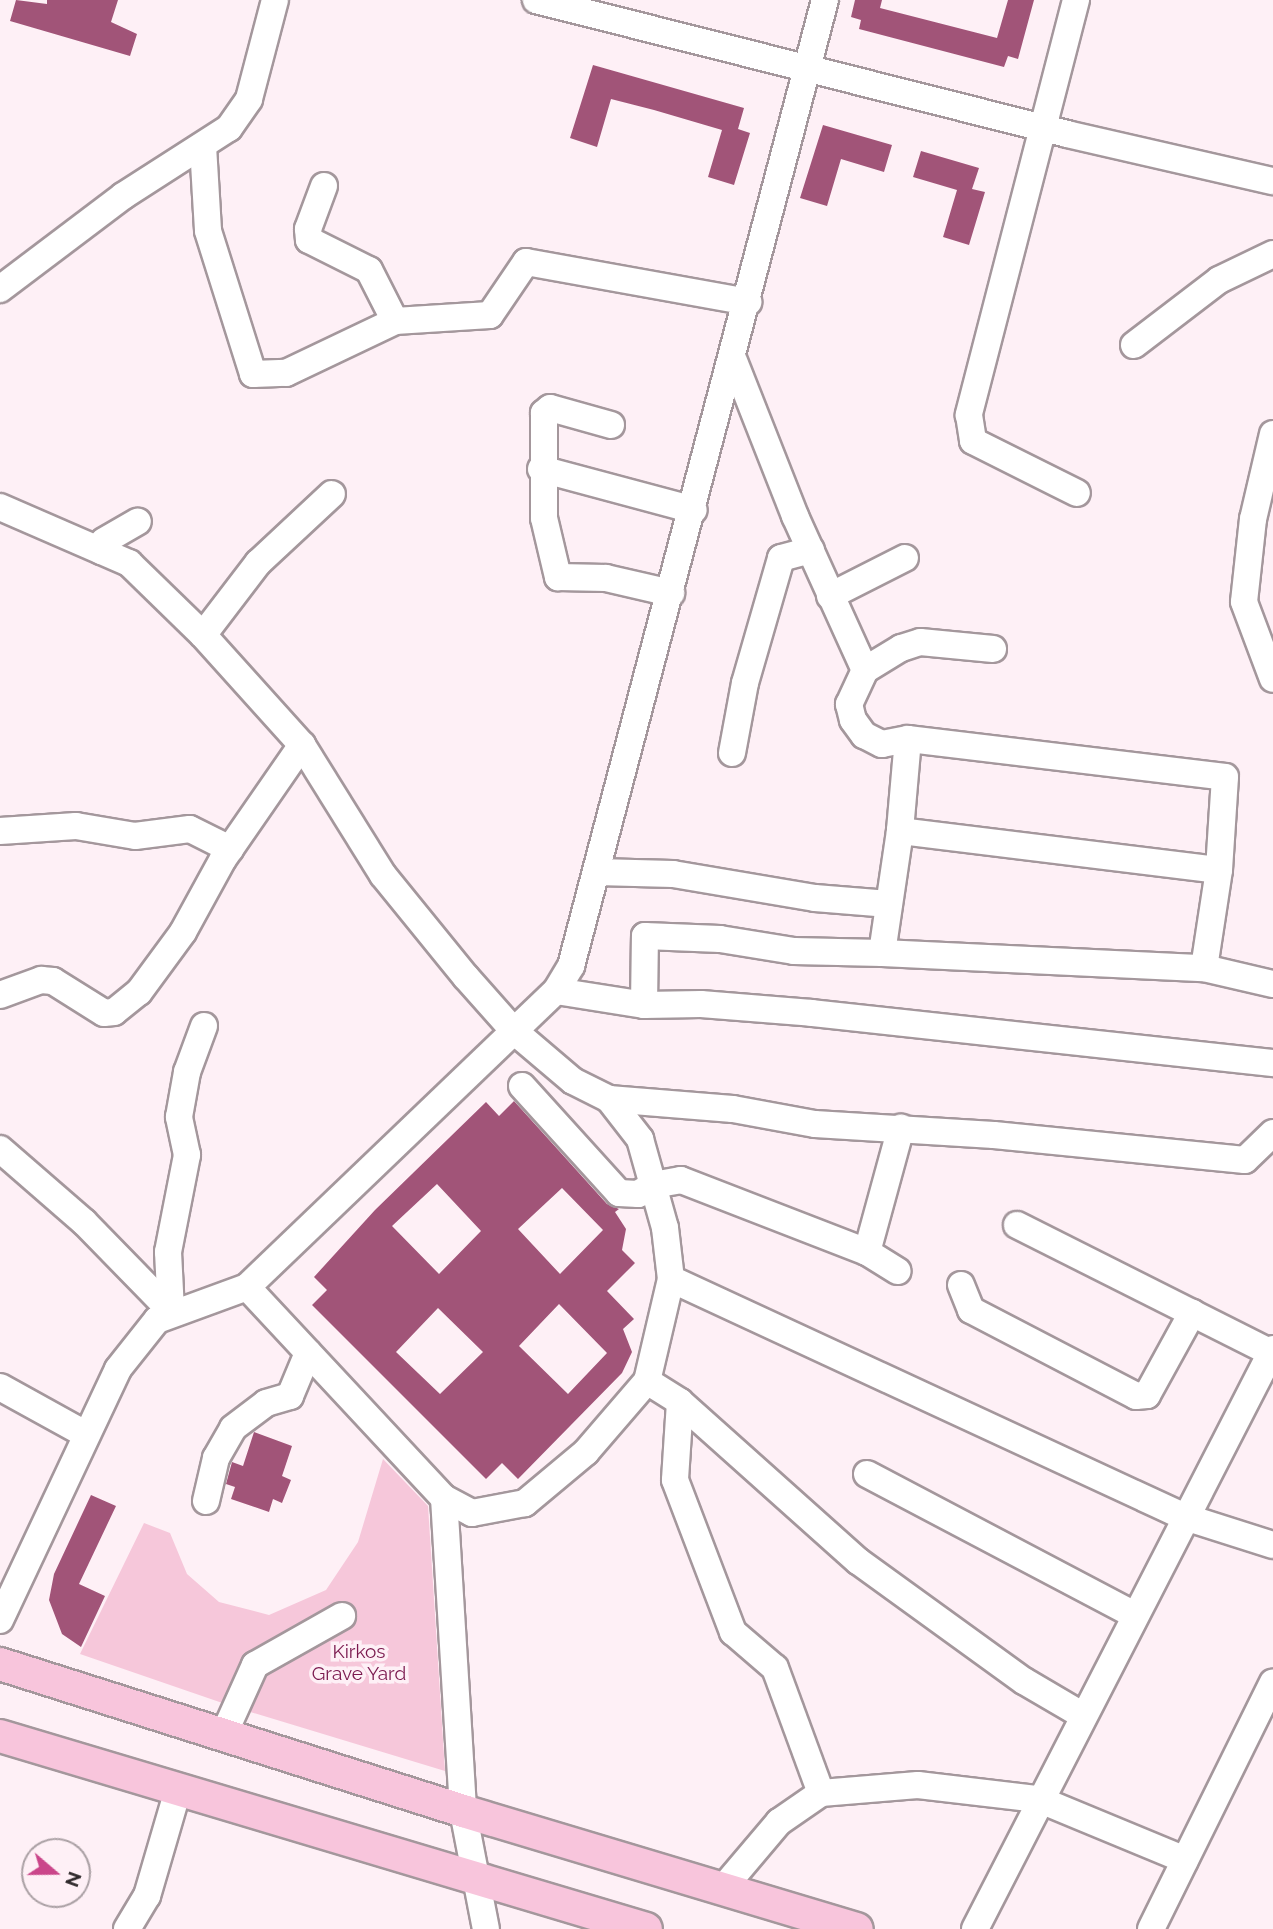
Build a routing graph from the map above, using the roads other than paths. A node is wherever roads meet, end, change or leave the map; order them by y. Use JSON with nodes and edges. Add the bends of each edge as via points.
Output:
{"nodes":[{"id":1,"x":275,"y":0,"type":"edge"},
{"id":2,"x":536,"y":0,"type":"edge"},
{"id":3,"x":825,"y":0,"type":"edge"},
{"id":4,"x":1076,"y":0,"type":"edge"},
{"id":5,"x":807,"y":70,"type":"junction"},
{"id":6,"x":1041,"y":128,"type":"junction"},
{"id":7,"x":203,"y":146,"type":"junction"},
{"id":8,"x":1273,"y":181,"type":"edge"},
{"id":9,"x":324,"y":186,"type":"dead end"},
{"id":10,"x":1273,"y":254,"type":"edge"},
{"id":11,"x":0,"y":289,"type":"edge"},
{"id":12,"x":748,"y":302,"type":"junction"},
{"id":13,"x":395,"y":321,"type":"junction"},
{"id":14,"x":1134,"y":345,"type":"dead end"},
{"id":15,"x":734,"y":361,"type":"junction"},
{"id":16,"x":611,"y":425,"type":"dead end"},
{"id":17,"x":1273,"y":434,"type":"edge"},
{"id":18,"x":541,"y":469,"type":"junction"},
{"id":19,"x":1077,"y":492,"type":"dead end"},
{"id":20,"x":332,"y":495,"type":"dead end"},
{"id":21,"x":0,"y":507,"type":"edge"},
{"id":22,"x":694,"y":510,"type":"junction"},
{"id":23,"x":138,"y":521,"type":"dead end"},
{"id":24,"x":811,"y":550,"type":"junction"},
{"id":25,"x":101,"y":551,"type":"junction"},
{"id":26,"x":905,"y":558,"type":"dead end"},
{"id":27,"x":671,"y":593,"type":"junction"},
{"id":28,"x":830,"y":596,"type":"junction"},
{"id":29,"x":203,"y":635,"type":"junction"},
{"id":30,"x":993,"y":649,"type":"dead end"},
{"id":31,"x":865,"y":670,"type":"junction"},
{"id":32,"x":1273,"y":679,"type":"edge"},
{"id":33,"x":908,"y":739,"type":"junction"},
{"id":34,"x":302,"y":745,"type":"junction"},
{"id":35,"x":732,"y":753,"type":"dead end"},
{"id":36,"x":0,"y":831,"type":"edge"},
{"id":37,"x":900,"y":831,"type":"junction"},
{"id":38,"x":230,"y":849,"type":"junction"},
{"id":39,"x":1219,"y":870,"type":"junction"},
{"id":40,"x":597,"y":872,"type":"junction"},
{"id":41,"x":889,"y":904,"type":"junction"},
{"id":42,"x":882,"y":953,"type":"junction"},
{"id":43,"x":1204,"y":968,"type":"junction"},
{"id":44,"x":1273,"y":984,"type":"edge"},
{"id":45,"x":556,"y":991,"type":"junction"},
{"id":46,"x":0,"y":995,"type":"edge"},
{"id":47,"x":644,"y":1005,"type":"junction"},
{"id":48,"x":204,"y":1026,"type":"dead end"},
{"id":49,"x":514,"y":1031,"type":"junction"},
{"id":50,"x":1273,"y":1063,"type":"edge"},
{"id":51,"x":522,"y":1086,"type":"dead end"},
{"id":52,"x":609,"y":1099,"type":"junction"},
{"id":53,"x":901,"y":1128,"type":"junction"},
{"id":54,"x":1273,"y":1133,"type":"edge"},
{"id":55,"x":0,"y":1149,"type":"edge"},
{"id":56,"x":653,"y":1185,"type":"junction"},
{"id":57,"x":1017,"y":1226,"type":"dead end"},
{"id":58,"x":867,"y":1252,"type":"junction"},
{"id":59,"x":897,"y":1271,"type":"dead end"},
{"id":60,"x":671,"y":1279,"type":"junction"},
{"id":61,"x":961,"y":1284,"type":"dead end"},
{"id":62,"x":247,"y":1287,"type":"junction"},
{"id":63,"x":171,"y":1311,"type":"junction"},
{"id":64,"x":1192,"y":1313,"type":"junction"},
{"id":65,"x":1272,"y":1351,"type":"edge"},
{"id":66,"x":308,"y":1353,"type":"junction"},
{"id":67,"x":647,"y":1381,"type":"junction"},
{"id":68,"x":0,"y":1387,"type":"edge"},
{"id":69,"x":680,"y":1402,"type":"junction"},
{"id":70,"x":85,"y":1434,"type":"junction"},
{"id":71,"x":867,"y":1474,"type":"dead end"},
{"id":72,"x":444,"y":1498,"type":"junction"},
{"id":73,"x":206,"y":1501,"type":"dead end"},
{"id":74,"x":1185,"y":1517,"type":"junction"},
{"id":75,"x":1273,"y":1545,"type":"edge"},
{"id":76,"x":1134,"y":1615,"type":"junction"},
{"id":77,"x":342,"y":1616,"type":"dead end"},
{"id":78,"x":0,"y":1620,"type":"edge"},
{"id":79,"x":0,"y":1664,"type":"edge"},
{"id":80,"x":1273,"y":1682,"type":"edge"},
{"id":81,"x":1082,"y":1714,"type":"junction"},
{"id":82,"x":0,"y":1736,"type":"edge"},
{"id":83,"x":223,"y":1736,"type":"junction"},
{"id":84,"x":178,"y":1790,"type":"junction"},
{"id":85,"x":821,"y":1793,"type":"junction"},
{"id":86,"x":1038,"y":1799,"type":"junction"},
{"id":87,"x":463,"y":1811,"type":"junction"},
{"id":88,"x":1185,"y":1860,"type":"junction"},
{"id":89,"x":477,"y":1878,"type":"junction"},
{"id":90,"x":724,"y":1887,"type":"junction"},
{"id":91,"x":127,"y":1929,"type":"edge"},
{"id":92,"x":486,"y":1929,"type":"edge"},
{"id":93,"x":646,"y":1929,"type":"edge"},
{"id":94,"x":857,"y":1929,"type":"edge"},
{"id":95,"x":975,"y":1929,"type":"edge"},
{"id":96,"x":1151,"y":1929,"type":"edge"}],
"edges":[{"from":1,"to":7,"type":"street","via":[[249,99],[229,128]]},
{"from":2,"to":5,"type":"street"},
{"from":3,"to":5,"type":"street"},
{"from":4,"to":6,"type":"street"},
{"from":5,"to":6,"type":"street"},
{"from":5,"to":12,"type":"street"},
{"from":6,"to":8,"type":"street"},
{"from":6,"to":19,"type":"street","via":[[969,400],[970,435],[978,445],[1017,459]]},
{"from":7,"to":11,"type":"street","via":[[123,196]]},
{"from":7,"to":13,"type":"street","via":[[208,231],[253,374],[286,373]]},
{"from":9,"to":13,"type":"street","via":[[308,229],[309,240],[369,270]]},
{"from":10,"to":14,"type":"street","via":[[1219,280]]},
{"from":12,"to":13,"type":"street","via":[[526,262],[490,315]]},
{"from":12,"to":15,"type":"street"},
{"from":15,"to":22,"type":"street"},
{"from":15,"to":24,"type":"street"},
{"from":16,"to":18,"type":"street","via":[[548,408]]},
{"from":17,"to":32,"type":"street","via":[[1253,519],[1244,602]]},
{"from":18,"to":22,"type":"street"},
{"from":18,"to":27,"type":"street","via":[[544,518],[558,578],[606,578]]},
{"from":20,"to":29,"type":"street","via":[[258,563]]},
{"from":21,"to":25,"type":"street"},
{"from":22,"to":27,"type":"street"},
{"from":23,"to":25,"type":"street","via":[[104,541]]},
{"from":24,"to":28,"type":"street"},
{"from":24,"to":35,"type":"street","via":[[781,558],[745,683]]},
{"from":25,"to":29,"type":"street","via":[[129,564]]},
{"from":26,"to":28,"type":"street"},
{"from":27,"to":40,"type":"street"},
{"from":28,"to":31,"type":"street"},
{"from":29,"to":34,"type":"street"},
{"from":30,"to":31,"type":"street","via":[[920,642]]},
{"from":31,"to":33,"type":"street","via":[[849,704],[853,720],[864,735],[882,744]]},
{"from":33,"to":37,"type":"street"},
{"from":33,"to":39,"type":"street","via":[[1225,777]]},
{"from":34,"to":38,"type":"street"},
{"from":34,"to":49,"type":"street","via":[[405,907]]},
{"from":36,"to":38,"type":"street","via":[[76,827],[135,836],[190,829]]},
{"from":37,"to":39,"type":"street"},
{"from":37,"to":41,"type":"street"},
{"from":38,"to":46,"type":"street","via":[[183,932],[139,992],[114,1012],[104,1013],[52,981],[41,980]]},
{"from":39,"to":43,"type":"street"},
{"from":40,"to":41,"type":"street","via":[[673,874],[815,898]]},
{"from":40,"to":45,"type":"street","via":[[571,966]]},
{"from":41,"to":42,"type":"street"},
{"from":42,"to":43,"type":"street"},
{"from":42,"to":47,"type":"street","via":[[794,951],[720,939],[645,936]]},
{"from":43,"to":44,"type":"street"},
{"from":45,"to":47,"type":"street"},
{"from":45,"to":49,"type":"street"},
{"from":47,"to":50,"type":"street","via":[[701,1004],[812,1013]]},
{"from":48,"to":63,"type":"street","via":[[187,1072],[179,1117],[187,1156],[168,1252]]},
{"from":49,"to":52,"type":"street","via":[[573,1081]]},
{"from":49,"to":62,"type":"street"},
{"from":51,"to":56,"type":"street","via":[[608,1186],[619,1193],[638,1195]]},
{"from":52,"to":53,"type":"street","via":[[733,1109],[815,1124]]},
{"from":52,"to":56,"type":"street","via":[[640,1139]]},
{"from":53,"to":54,"type":"street","via":[[1245,1160]]},
{"from":53,"to":58,"type":"street"},
{"from":55,"to":63,"type":"street","via":[[84,1222]]},
{"from":56,"to":58,"type":"street","via":[[681,1180]]},
{"from":56,"to":60,"type":"street","via":[[665,1228]]},
{"from":57,"to":64,"type":"street"},
{"from":58,"to":59,"type":"street"},
{"from":60,"to":67,"type":"street"},
{"from":60,"to":74,"type":"street"},
{"from":61,"to":64,"type":"street","via":[[971,1310],[1136,1396],[1147,1395]]},
{"from":62,"to":63,"type":"street"},
{"from":62,"to":66,"type":"street"},
{"from":63,"to":70,"type":"street","via":[[157,1320],[118,1369]]},
{"from":64,"to":65,"type":"street"},
{"from":65,"to":74,"type":"street"},
{"from":66,"to":72,"type":"street"},
{"from":66,"to":73,"type":"street","via":[[290,1396],[266,1403],[233,1428],[216,1458]]},
{"from":67,"to":69,"type":"street"},
{"from":67,"to":72,"type":"street","via":[[586,1452],[525,1503],[471,1513]]},
{"from":68,"to":70,"type":"street"},
{"from":69,"to":81,"type":"street","via":[[858,1560],[1024,1681]]},
{"from":69,"to":85,"type":"street","via":[[675,1480],[733,1632],[775,1668]]},
{"from":70,"to":78,"type":"street"},
{"from":71,"to":76,"type":"street"},
{"from":72,"to":87,"type":"street"},
{"from":74,"to":75,"type":"street"},
{"from":74,"to":76,"type":"street"},
{"from":76,"to":81,"type":"street"},
{"from":77,"to":83,"type":"street","via":[[256,1665],[245,1679]]},
{"from":79,"to":83,"type":"main road"},
{"from":80,"to":88,"type":"street"},
{"from":81,"to":86,"type":"street"},
{"from":82,"to":84,"type":"main road"},
{"from":83,"to":87,"type":"main road"},
{"from":84,"to":89,"type":"main road"},
{"from":84,"to":91,"type":"street","via":[[147,1896]]},
{"from":85,"to":86,"type":"street","via":[[918,1785]]},
{"from":85,"to":90,"type":"street","via":[[779,1822]]},
{"from":86,"to":88,"type":"street"},
{"from":86,"to":95,"type":"street"},
{"from":87,"to":89,"type":"street"},
{"from":87,"to":90,"type":"main road"},
{"from":88,"to":96,"type":"street"},
{"from":89,"to":92,"type":"street"},
{"from":89,"to":93,"type":"main road"},
{"from":90,"to":94,"type":"main road"}]}
